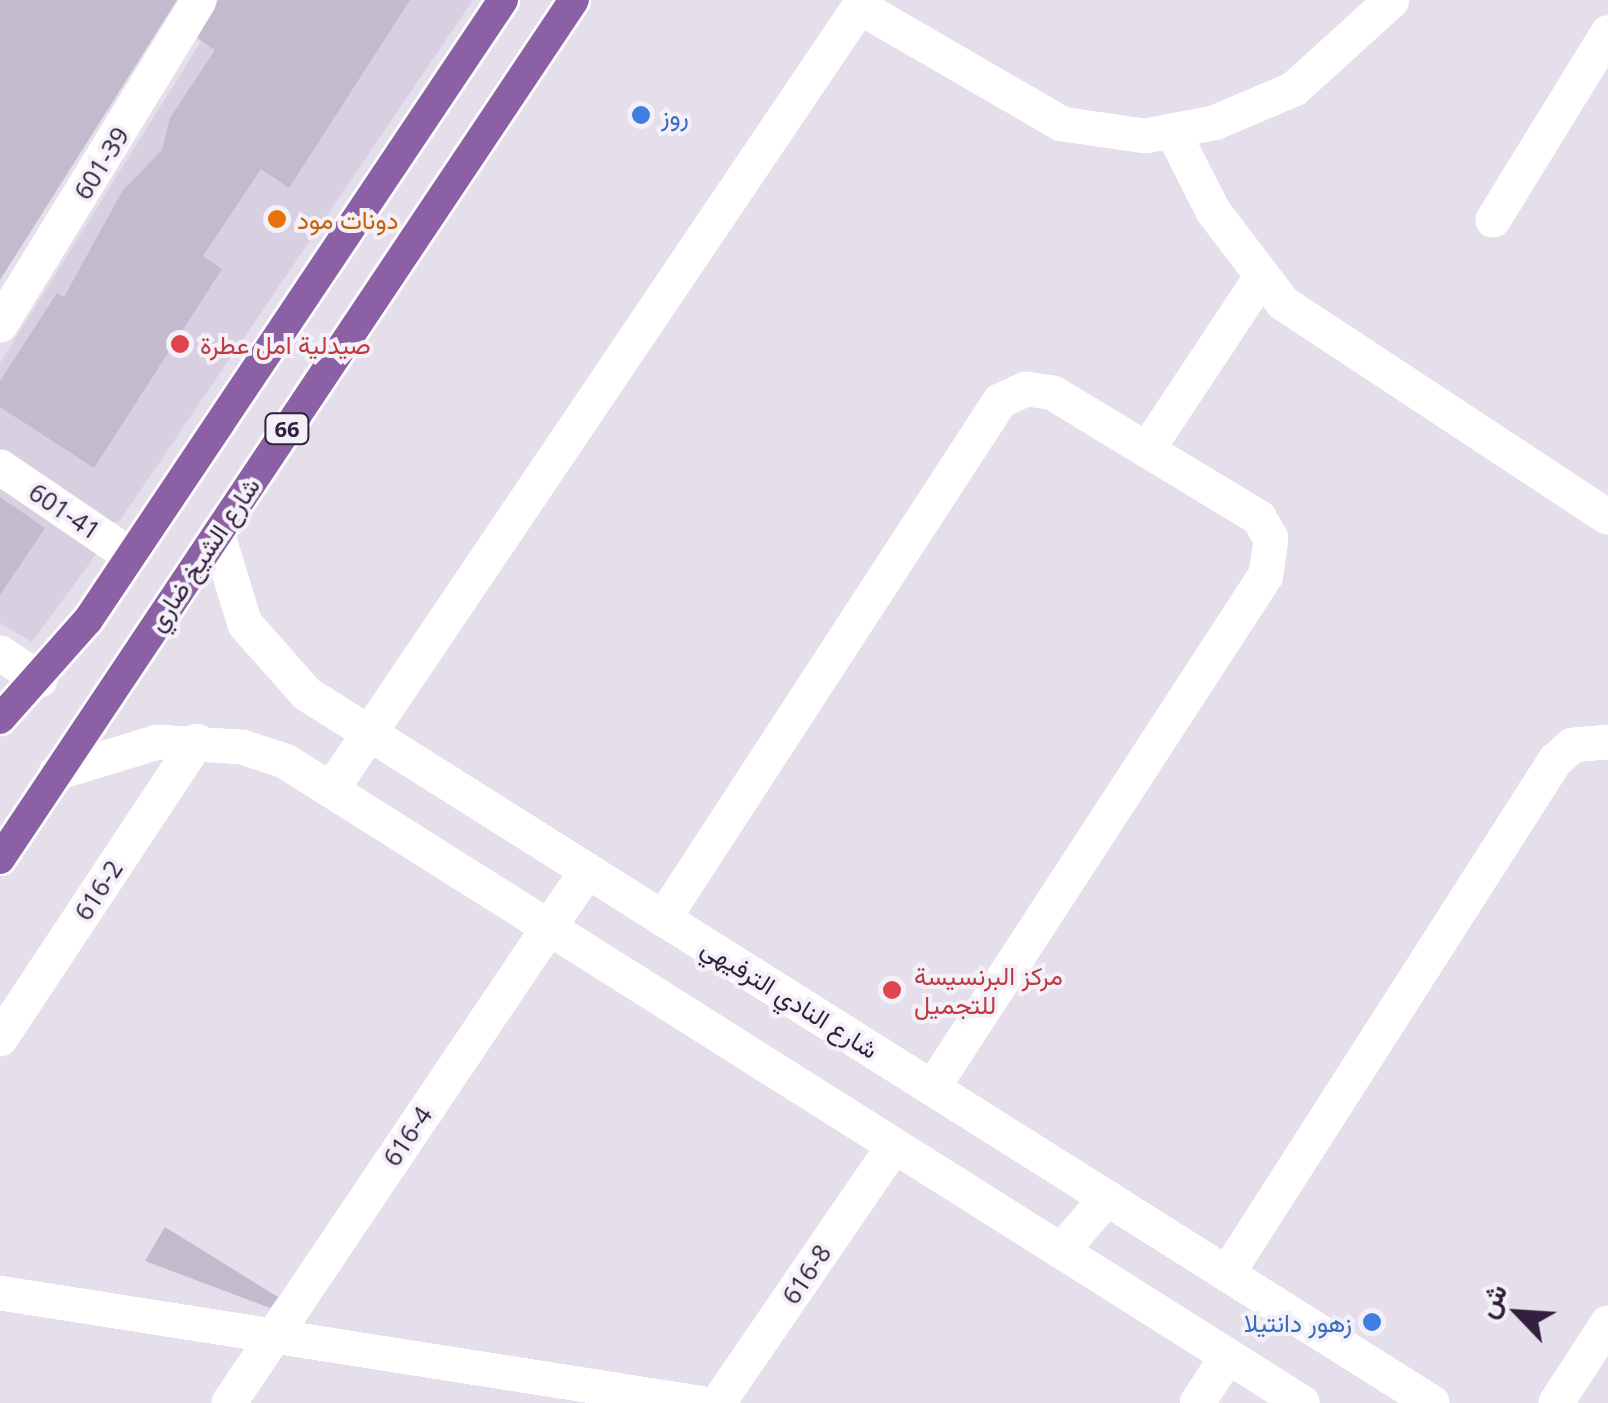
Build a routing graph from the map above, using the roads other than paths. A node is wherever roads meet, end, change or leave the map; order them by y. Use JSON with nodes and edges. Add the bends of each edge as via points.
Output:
{"nodes":[{"id":1,"x":199,"y":0,"type":"edge"},
{"id":2,"x":503,"y":0,"type":"edge"},
{"id":3,"x":574,"y":0,"type":"edge"},
{"id":4,"x":1392,"y":0,"type":"edge"},
{"id":5,"x":862,"y":3,"type":"edge"},
{"id":6,"x":1608,"y":33,"type":"edge"},
{"id":7,"x":1173,"y":132,"type":"junction"},
{"id":8,"x":1493,"y":220,"type":"dead end"},
{"id":9,"x":1260,"y":279,"type":"junction"},
{"id":10,"x":0,"y":325,"type":"edge"},
{"id":11,"x":1147,"y":450,"type":"junction"},
{"id":12,"x":0,"y":466,"type":"edge"},
{"id":13,"x":1608,"y":517,"type":"edge"},
{"id":14,"x":217,"y":533,"type":"junction"},
{"id":15,"x":131,"y":556,"type":"junction"},
{"id":16,"x":0,"y":654,"type":"edge"},
{"id":17,"x":40,"y":680,"type":"junction"},
{"id":18,"x":0,"y":720,"type":"edge"},
{"id":19,"x":369,"y":734,"type":"junction"},
{"id":20,"x":197,"y":741,"type":"junction"},
{"id":21,"x":1608,"y":742,"type":"edge"},
{"id":22,"x":56,"y":773,"type":"junction"},
{"id":23,"x":331,"y":790,"type":"junction"},
{"id":24,"x":0,"y":827,"type":"edge"},
{"id":25,"x":0,"y":859,"type":"edge"},
{"id":26,"x":587,"y":870,"type":"junction"},
{"id":27,"x":663,"y":919,"type":"junction"},
{"id":28,"x":548,"y":927,"type":"junction"},
{"id":29,"x":0,"y":1039,"type":"edge"},
{"id":30,"x":932,"y":1087,"type":"junction"},
{"id":31,"x":894,"y":1146,"type":"junction"},
{"id":32,"x":1107,"y":1198,"type":"junction"},
{"id":33,"x":1062,"y":1250,"type":"junction"},
{"id":34,"x":1228,"y":1274,"type":"junction"},
{"id":35,"x":0,"y":1293,"type":"edge"},
{"id":36,"x":1608,"y":1323,"type":"edge"},
{"id":37,"x":274,"y":1336,"type":"junction"},
{"id":38,"x":1228,"y":1356,"type":"junction"},
{"id":39,"x":229,"y":1403,"type":"edge"},
{"id":40,"x":699,"y":1403,"type":"edge"},
{"id":41,"x":718,"y":1403,"type":"edge"},
{"id":42,"x":1197,"y":1403,"type":"edge"},
{"id":43,"x":1302,"y":1403,"type":"edge"},
{"id":44,"x":1432,"y":1403,"type":"edge"},
{"id":45,"x":1556,"y":1403,"type":"edge"}],
"edges":[{"from":1,"to":10,"type":"street","name":"601-39"},
{"from":2,"to":15,"type":"main road","number":"66"},
{"from":3,"to":14,"type":"main road","name":"شارع الشيخ ضاري","number":"66"},
{"from":4,"to":7,"type":"street","via":[[1294,88]]},
{"from":5,"to":7,"type":"street","via":[[1062,124],[1116,136]]},
{"from":5,"to":19,"type":"street"},
{"from":6,"to":8,"type":"street"},
{"from":7,"to":9,"type":"street"},
{"from":9,"to":11,"type":"street"},
{"from":9,"to":13,"type":"street","via":[[1309,326]]},
{"from":11,"to":27,"type":"street","via":[[1053,393],[1026,389],[1000,401]]},
{"from":11,"to":30,"type":"street","via":[[1259,518],[1271,564]]},
{"from":12,"to":15,"type":"street","name":"601-41"},
{"from":14,"to":19,"type":"street","name":"شارع النادي الترفيهي","via":[[244,624],[272,663]]},
{"from":14,"to":22,"type":"main road","name":"شارع الشيخ ضاري","number":"66"},
{"from":15,"to":17,"type":"main road","number":"66"},
{"from":16,"to":17,"type":"street"},
{"from":17,"to":18,"type":"main road","number":"66"},
{"from":19,"to":23,"type":"street"},
{"from":19,"to":26,"type":"street","name":"شارع النادي الترفيهي"},
{"from":20,"to":22,"type":"street","via":[[120,749]]},
{"from":20,"to":23,"type":"street","via":[[285,761]]},
{"from":20,"to":29,"type":"street","name":"616-2"},
{"from":21,"to":34,"type":"street","via":[[1573,745],[1555,762]]},
{"from":22,"to":24,"type":"main road"},
{"from":22,"to":25,"type":"main road","name":"شارع الشيخ ضاري","number":"66"},
{"from":23,"to":28,"type":"street"},
{"from":26,"to":27,"type":"street","name":"شارع النادي الترفيهي"},
{"from":26,"to":28,"type":"street","name":"616-4"},
{"from":27,"to":30,"type":"street","name":"شارع النادي الترفيهي"},
{"from":28,"to":31,"type":"street"},
{"from":28,"to":37,"type":"street","name":"616-4"},
{"from":30,"to":32,"type":"street","name":"شارع النادي الترفيهي"},
{"from":31,"to":33,"type":"street"},
{"from":31,"to":41,"type":"street","name":"616-8"},
{"from":32,"to":33,"type":"street"},
{"from":32,"to":34,"type":"street","name":"شارع النادي الترفيهي"},
{"from":33,"to":38,"type":"street"},
{"from":34,"to":44,"type":"street","name":"شارع النادي الترفيهي"},
{"from":35,"to":37,"type":"street"},
{"from":36,"to":45,"type":"street"},
{"from":37,"to":39,"type":"street","name":"616-4"},
{"from":37,"to":40,"type":"street"},
{"from":38,"to":42,"type":"street"},
{"from":38,"to":43,"type":"street"}]}
